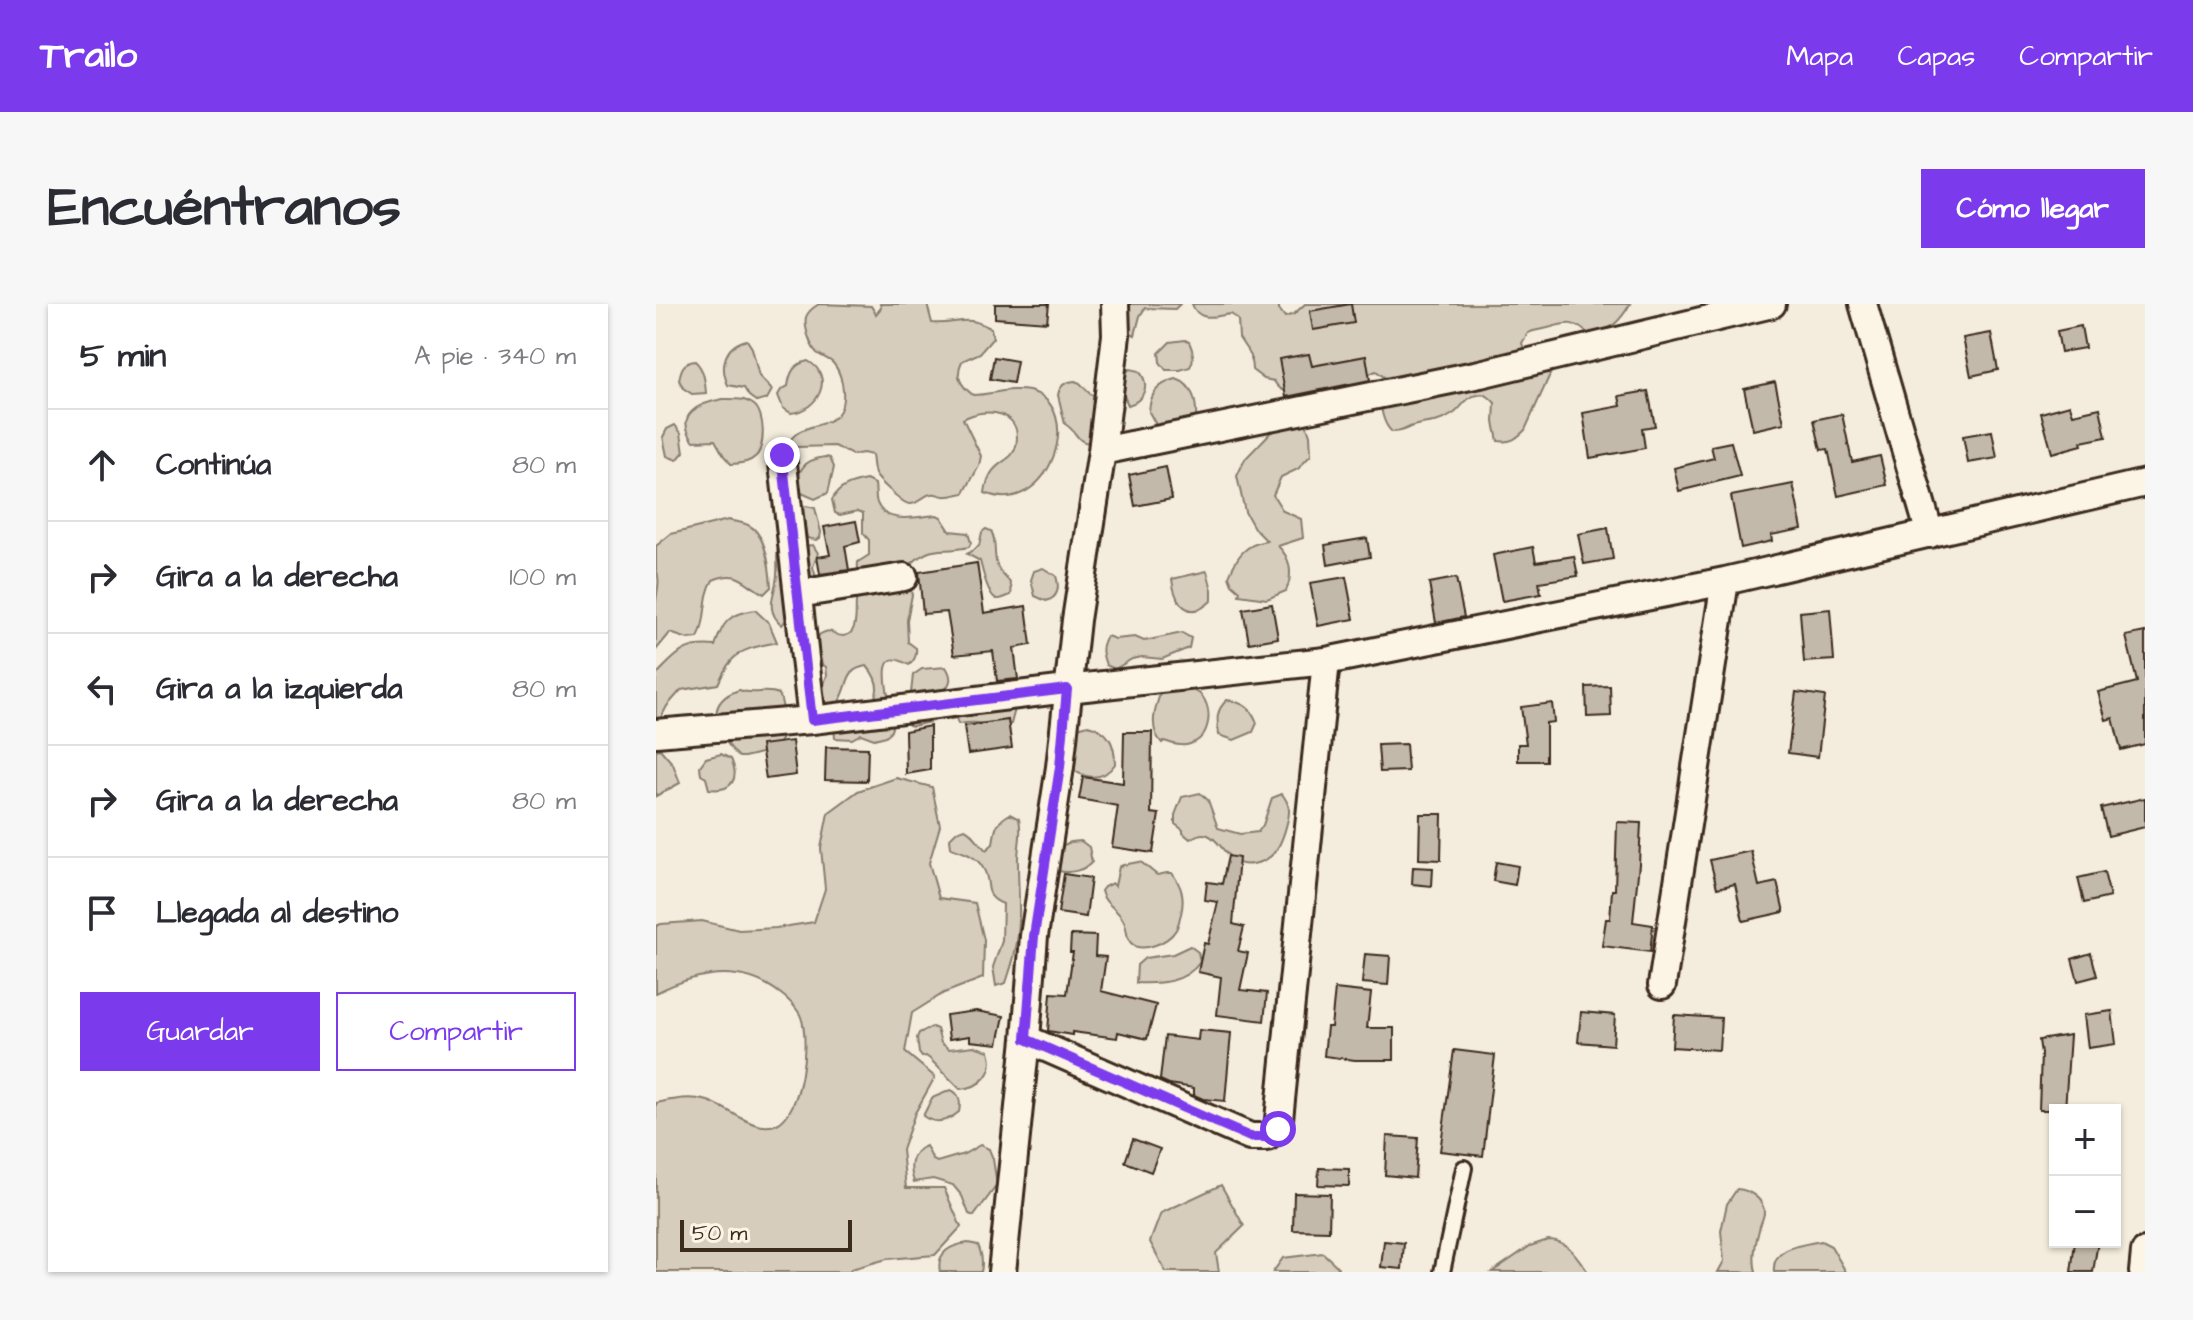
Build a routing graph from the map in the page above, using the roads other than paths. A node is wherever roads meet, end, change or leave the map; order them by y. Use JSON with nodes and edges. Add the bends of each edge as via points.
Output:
{"nodes":[{"id":1,"x":1115,"y":304,"type":"edge"},
{"id":2,"x":1772,"y":304,"type":"edge"},
{"id":3,"x":1863,"y":304,"type":"edge"},
{"id":4,"x":1102,"y":451,"type":"junction"},
{"id":5,"x":782,"y":455,"type":"dead end"},
{"id":6,"x":2145,"y":483,"type":"edge"},
{"id":7,"x":1930,"y":534,"type":"junction"},
{"id":8,"x":904,"y":577,"type":"dead end"},
{"id":9,"x":1725,"y":581,"type":"junction"},
{"id":10,"x":798,"y":594,"type":"junction"},
{"id":11,"x":1326,"y":661,"type":"junction"},
{"id":12,"x":1067,"y":689,"type":"junction"},
{"id":13,"x":812,"y":720,"type":"junction"},
{"id":14,"x":656,"y":733,"type":"edge"},
{"id":15,"x":1662,"y":985,"type":"dead end"},
{"id":16,"x":1026,"y":1039,"type":"junction"},
{"id":17,"x":1464,"y":1168,"type":"dead end"},
{"id":18,"x":2145,"y":1252,"type":"edge"},
{"id":19,"x":1002,"y":1272,"type":"edge"},
{"id":20,"x":1442,"y":1272,"type":"edge"},
{"id":21,"x":2143,"y":1272,"type":"edge"}],
"edges":[{"from":1,"to":4,"type":"street"},
{"from":2,"to":4,"type":"street","via":[[1480,374]]},
{"from":3,"to":7,"type":"street"},
{"from":4,"to":12,"type":"street"},
{"from":5,"to":10,"type":"street"},
{"from":6,"to":7,"type":"street"},
{"from":7,"to":9,"type":"street"},
{"from":8,"to":10,"type":"street"},
{"from":9,"to":11,"type":"street"},
{"from":9,"to":15,"type":"street"},
{"from":10,"to":13,"type":"street"},
{"from":11,"to":12,"type":"street"},
{"from":11,"to":16,"type":"street","via":[[1278,1129],[1267,1137],[1250,1137]]},
{"from":12,"to":13,"type":"street"},
{"from":12,"to":16,"type":"street","via":[[1034,936]]},
{"from":13,"to":14,"type":"street"},
{"from":16,"to":19,"type":"street"},
{"from":17,"to":20,"type":"lane"},
{"from":18,"to":21,"type":"street"}]}
